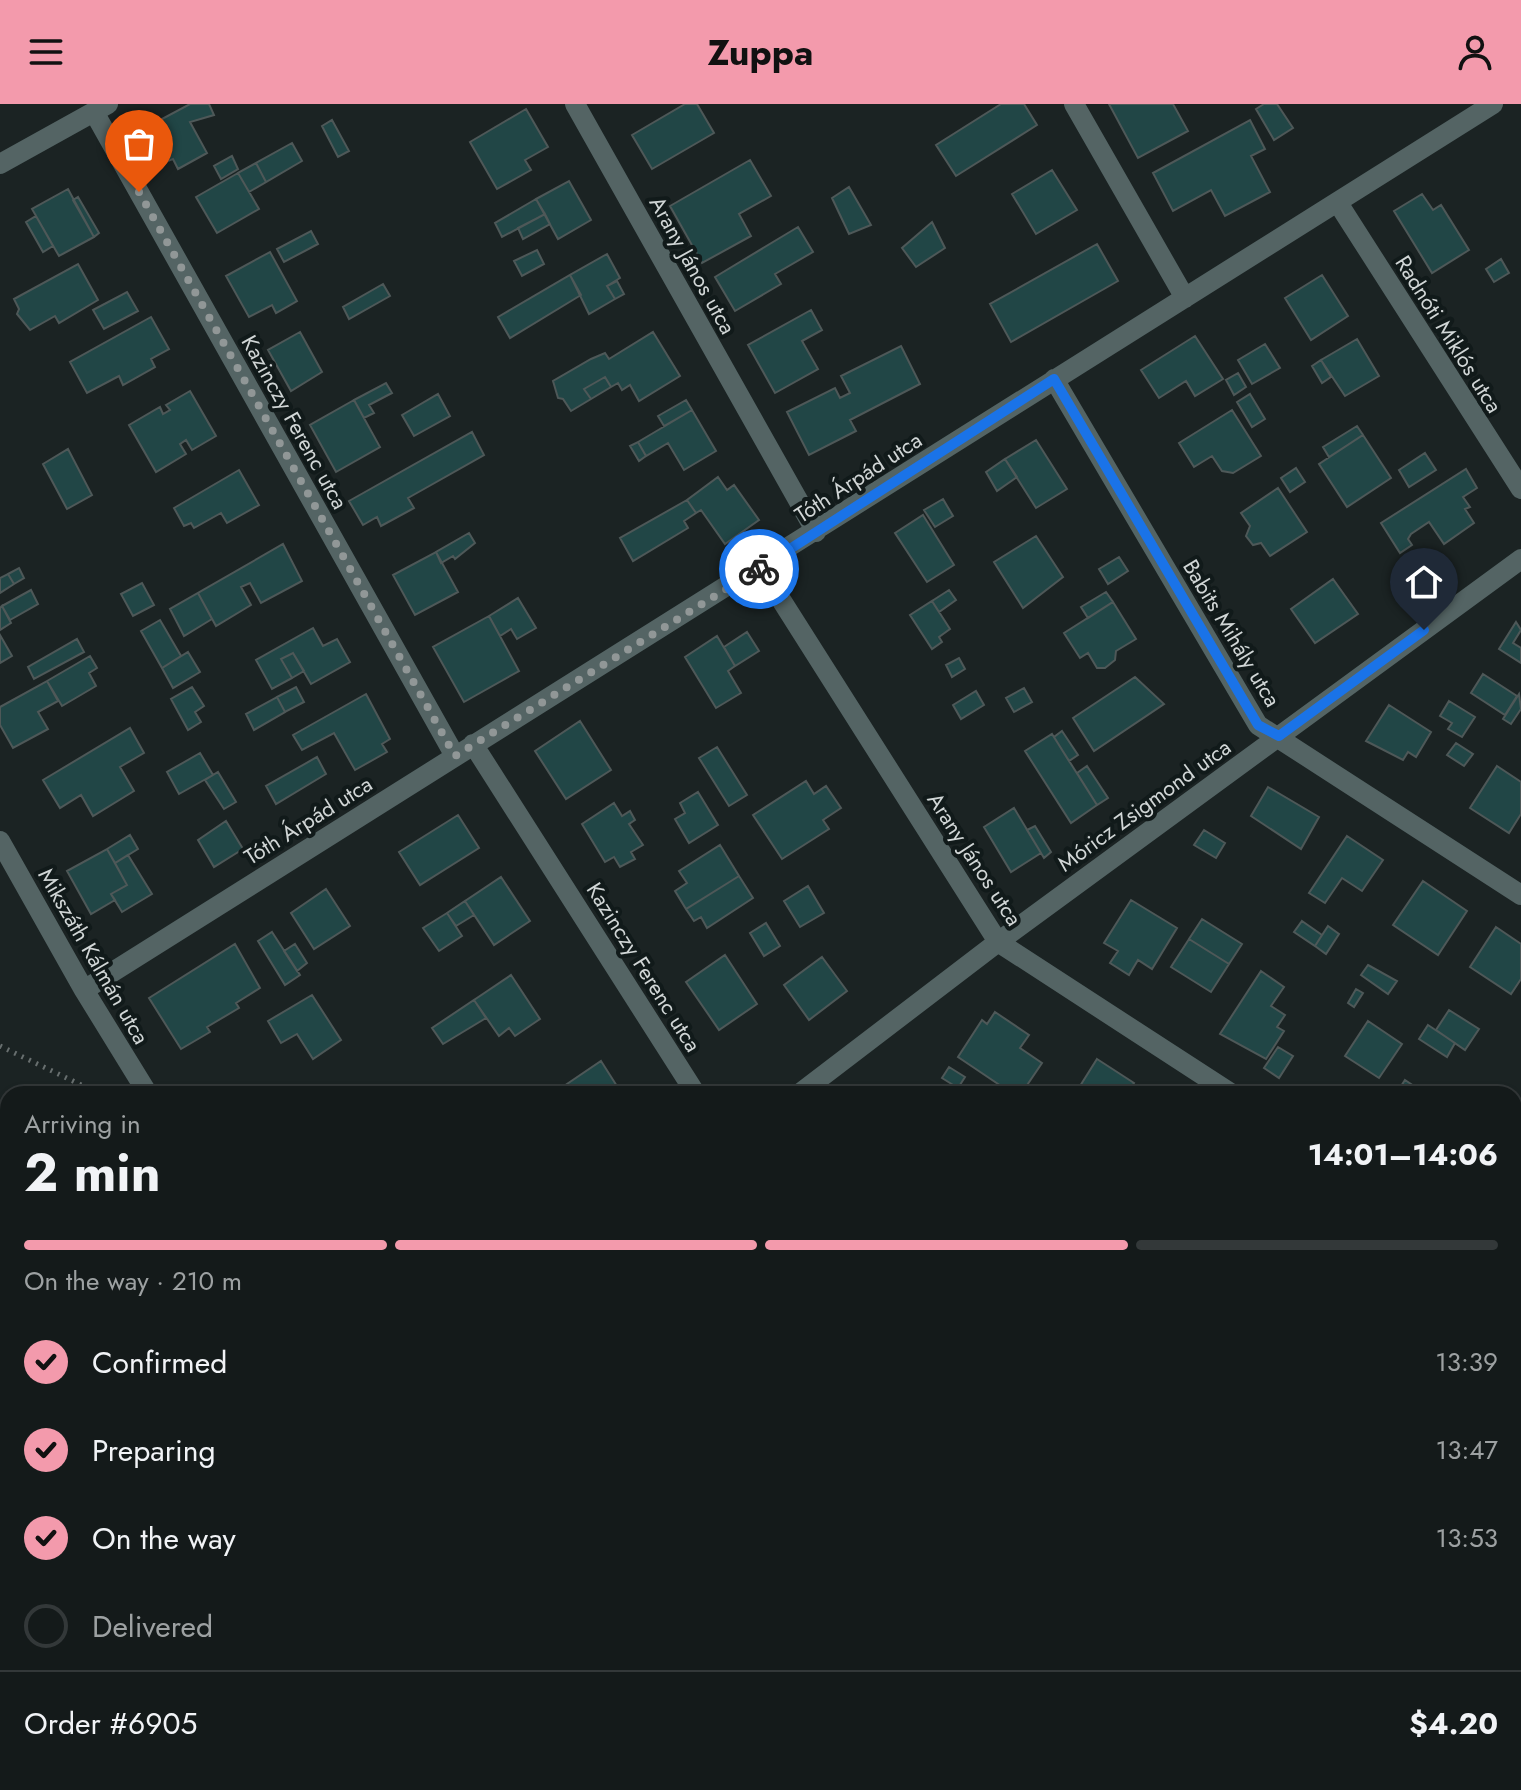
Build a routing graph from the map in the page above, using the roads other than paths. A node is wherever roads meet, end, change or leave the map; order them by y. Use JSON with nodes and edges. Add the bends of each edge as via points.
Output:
{"nodes":[{"id":1,"x":575,"y":104,"type":"edge"},
{"id":2,"x":1074,"y":104,"type":"edge"},
{"id":3,"x":1493,"y":104,"type":"edge"},
{"id":4,"x":101,"y":108,"type":"edge"},
{"id":5,"x":0,"y":164,"type":"edge"},
{"id":6,"x":1338,"y":203,"type":"junction"},
{"id":7,"x":1185,"y":298,"type":"junction"},
{"id":8,"x":1054,"y":379,"type":"junction"},
{"id":9,"x":1521,"y":489,"type":"edge"},
{"id":10,"x":816,"y":532,"type":"junction"},
{"id":11,"x":1521,"y":559,"type":"edge"},
{"id":12,"x":761,"y":568,"type":"junction"},
{"id":13,"x":1279,"y":736,"type":"junction"},
{"id":14,"x":473,"y":744,"type":"junction"},
{"id":15,"x":455,"y":756,"type":"junction"},
{"id":16,"x":0,"y":841,"type":"edge"},
{"id":17,"x":1521,"y":895,"type":"edge"},
{"id":18,"x":998,"y":942,"type":"junction"},
{"id":19,"x":84,"y":990,"type":"junction"},
{"id":20,"x":143,"y":1086,"type":"edge"},
{"id":21,"x":691,"y":1086,"type":"edge"},
{"id":22,"x":809,"y":1086,"type":"edge"},
{"id":23,"x":1220,"y":1086,"type":"edge"}],
"edges":[{"from":1,"to":10,"type":"street","name":"Arany János utca"},
{"from":2,"to":7,"type":"street"},
{"from":3,"to":6,"type":"street","name":"Tóth Árpád utca"},
{"from":4,"to":5,"type":"street"},
{"from":4,"to":15,"type":"street","name":"Kazinczy Ferenc utca"},
{"from":6,"to":7,"type":"street","name":"Tóth Árpád utca"},
{"from":6,"to":9,"type":"street","name":"Radnóti Miklós utca"},
{"from":7,"to":8,"type":"street","name":"Tóth Árpád utca"},
{"from":8,"to":10,"type":"street","name":"Tóth Árpád utca"},
{"from":8,"to":13,"type":"street","name":"Babits Mihály utca","via":[[1258,725]]},
{"from":10,"to":12,"type":"street","name":"Tóth Árpád utca"},
{"from":11,"to":13,"type":"street","name":"Móricz Zsigmond utca"},
{"from":12,"to":14,"type":"street","name":"Tóth Árpád utca"},
{"from":12,"to":18,"type":"street","name":"Arany János utca"},
{"from":13,"to":17,"type":"street","name":"Babits Mihály utca"},
{"from":13,"to":18,"type":"street","name":"Móricz Zsigmond utca"},
{"from":14,"to":15,"type":"street","name":"Tóth Árpád utca"},
{"from":14,"to":21,"type":"street","name":"Kazinczy Ferenc utca"},
{"from":15,"to":19,"type":"street","name":"Tóth Árpád utca"},
{"from":16,"to":19,"type":"street","name":"Mikszáth Kálmán utca"},
{"from":18,"to":22,"type":"street","name":"Móricz Zsigmond utca"},
{"from":18,"to":23,"type":"street","name":"Arany János utca"},
{"from":19,"to":20,"type":"street","name":"Mikszáth Kálmán utca"}]}
